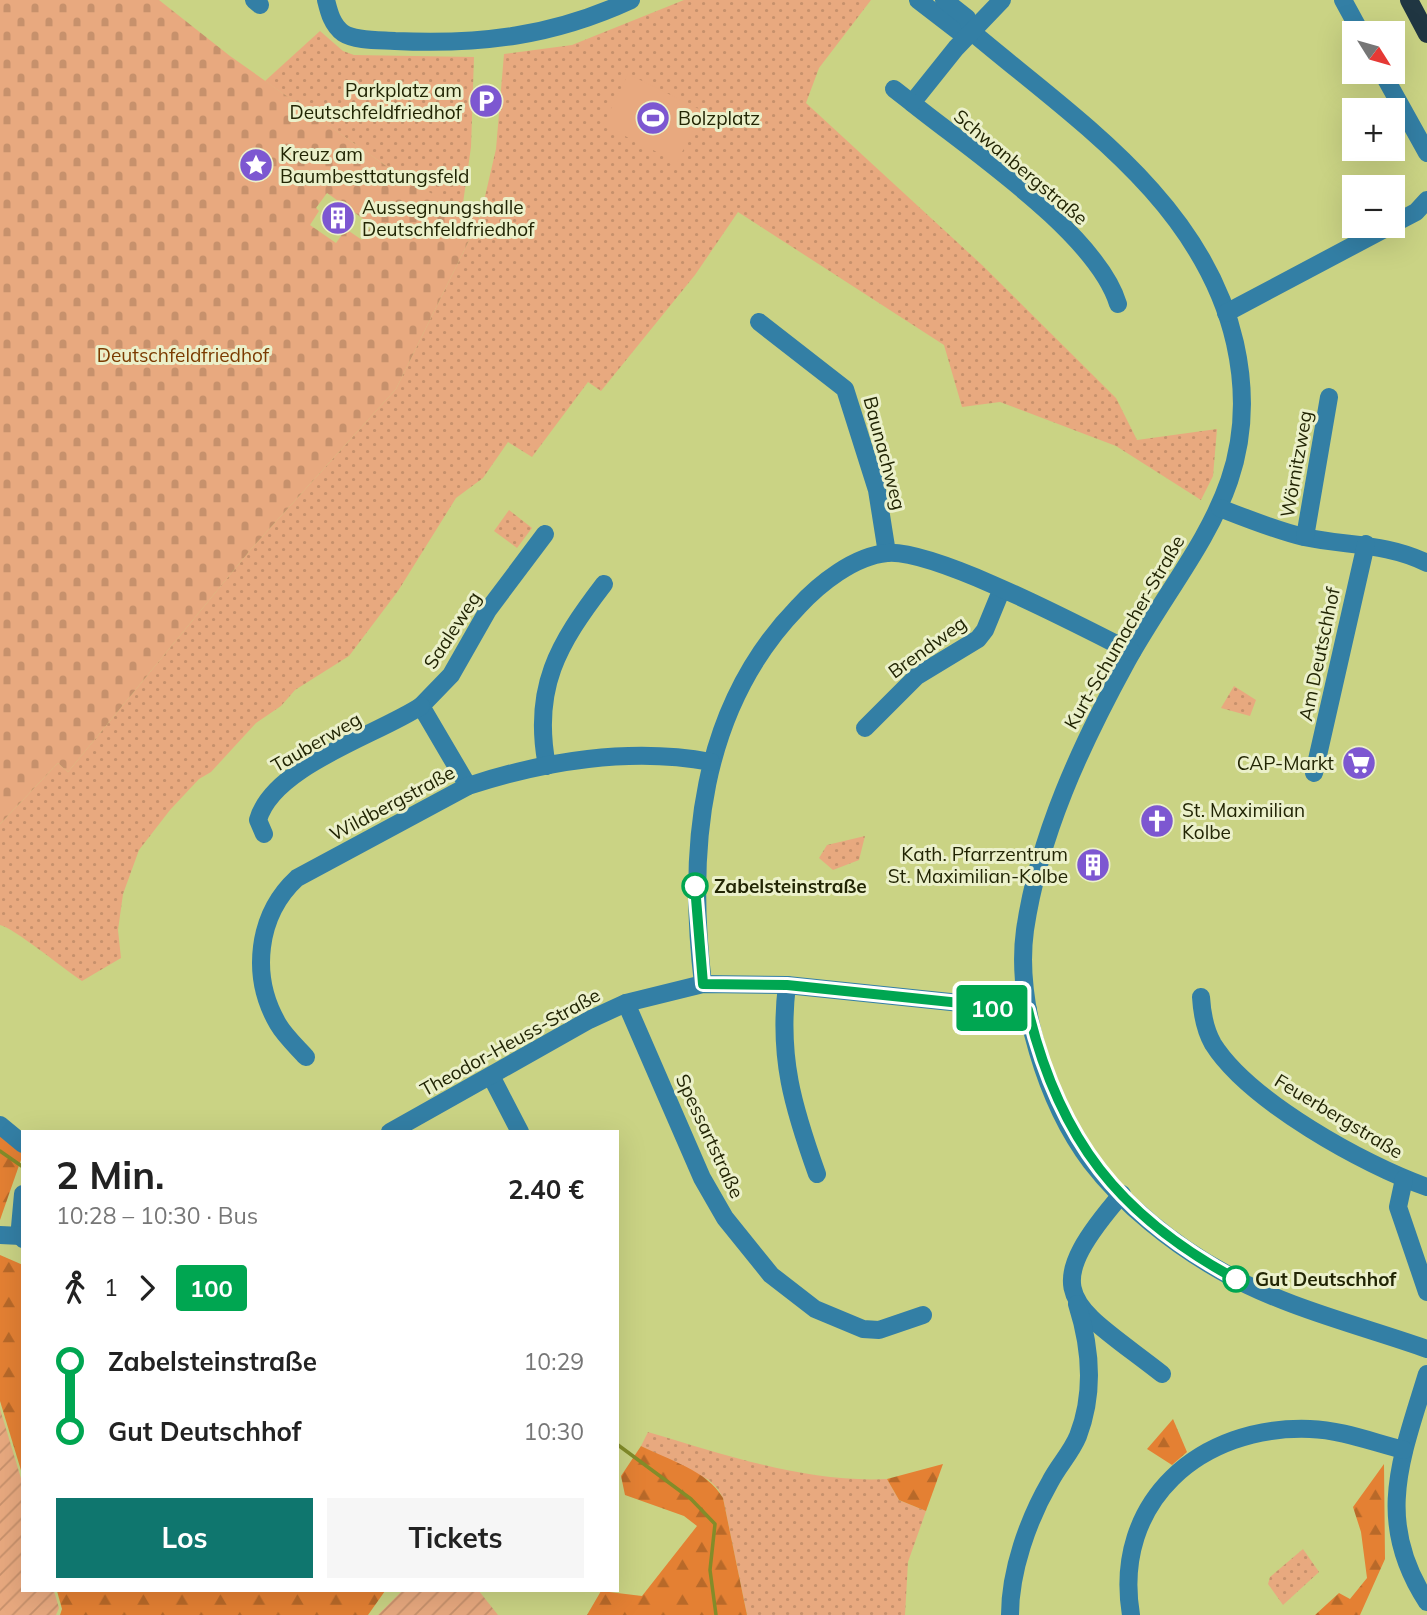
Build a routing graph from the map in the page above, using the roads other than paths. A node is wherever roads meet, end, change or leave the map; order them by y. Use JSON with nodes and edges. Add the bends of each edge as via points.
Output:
{"nodes":[{"id":1,"x":326,"y":0,"type":"edge"},
{"id":2,"x":631,"y":0,"type":"edge"},
{"id":3,"x":918,"y":0,"type":"edge"},
{"id":4,"x":944,"y":0,"type":"edge"},
{"id":5,"x":1002,"y":0,"type":"edge"},
{"id":6,"x":1342,"y":0,"type":"edge"},
{"id":7,"x":1409,"y":0,"type":"edge"},
{"id":8,"x":610,"y":4,"type":"edge"},
{"id":9,"x":1354,"y":21,"type":"edge"},
{"id":10,"x":972,"y":32,"type":"junction"},
{"id":11,"x":1427,"y":34,"type":"edge"},
{"id":12,"x":1389,"y":84,"type":"edge"},
{"id":13,"x":894,"y":89,"type":"dead end"},
{"id":14,"x":912,"y":103,"type":"junction"},
{"id":15,"x":1427,"y":153,"type":"edge"},
{"id":16,"x":1427,"y":200,"type":"edge"},
{"id":17,"x":1405,"y":218,"type":"edge"},
{"id":18,"x":1367,"y":238,"type":"edge"},
{"id":19,"x":1118,"y":304,"type":"dead end"},
{"id":20,"x":1226,"y":313,"type":"junction"},
{"id":21,"x":759,"y":322,"type":"dead end"},
{"id":22,"x":1329,"y":397,"type":"dead end"},
{"id":23,"x":1220,"y":508,"type":"junction"},
{"id":24,"x":545,"y":534,"type":"dead end"},
{"id":25,"x":1305,"y":537,"type":"junction"},
{"id":26,"x":1366,"y":544,"type":"junction"},
{"id":27,"x":887,"y":553,"type":"junction"},
{"id":28,"x":1427,"y":563,"type":"edge"},
{"id":29,"x":604,"y":584,"type":"dead end"},
{"id":30,"x":1001,"y":591,"type":"junction"},
{"id":31,"x":1132,"y":652,"type":"junction"},
{"id":32,"x":421,"y":706,"type":"junction"},
{"id":33,"x":865,"y":728,"type":"dead end"},
{"id":34,"x":711,"y":762,"type":"junction"},
{"id":35,"x":547,"y":766,"type":"junction"},
{"id":36,"x":1314,"y":773,"type":"dead end"},
{"id":37,"x":468,"y":786,"type":"junction"},
{"id":38,"x":264,"y":834,"type":"dead end"},
{"id":39,"x":703,"y":984,"type":"junction"},
{"id":40,"x":787,"y":985,"type":"junction"},
{"id":41,"x":1201,"y":997,"type":"dead end"},
{"id":42,"x":626,"y":1003,"type":"junction"},
{"id":43,"x":1028,"y":1010,"type":"junction"},
{"id":44,"x":306,"y":1057,"type":"dead end"},
{"id":45,"x":491,"y":1076,"type":"junction"},
{"id":46,"x":0,"y":1125,"type":"edge"},
{"id":47,"x":394,"y":1130,"type":"edge"},
{"id":48,"x":519,"y":1130,"type":"edge"},
{"id":49,"x":21,"y":1142,"type":"edge"},
{"id":50,"x":817,"y":1174,"type":"dead end"},
{"id":51,"x":1404,"y":1179,"type":"junction"},
{"id":52,"x":1427,"y":1187,"type":"edge"},
{"id":53,"x":1122,"y":1194,"type":"junction"},
{"id":54,"x":0,"y":1235,"type":"edge"},
{"id":55,"x":21,"y":1238,"type":"edge"},
{"id":56,"x":1427,"y":1292,"type":"edge"},
{"id":57,"x":1077,"y":1304,"type":"junction"},
{"id":58,"x":923,"y":1315,"type":"dead end"},
{"id":59,"x":1427,"y":1349,"type":"edge"},
{"id":60,"x":1162,"y":1374,"type":"dead end"},
{"id":61,"x":1427,"y":1374,"type":"edge"},
{"id":62,"x":1404,"y":1450,"type":"junction"},
{"id":63,"x":1427,"y":1602,"type":"edge"},
{"id":64,"x":1010,"y":1615,"type":"edge"},
{"id":65,"x":1130,"y":1615,"type":"edge"}],
"edges":[{"from":1,"to":8,"type":"street","via":[[336,26],[350,36],[388,41],[485,40],[565,27]]},
{"from":2,"to":8,"type":"street"},
{"from":3,"to":10,"type":"street","name":"Kurt-Schumacher-Straße","via":[[957,30]]},
{"from":4,"to":10,"type":"street","name":"Kurt-Schumacher-Straße","via":[[967,18]]},
{"from":5,"to":10,"type":"street"},
{"from":6,"to":9,"type":"street"},
{"from":7,"to":11,"type":"main road"},
{"from":10,"to":14,"type":"street"},
{"from":10,"to":20,"type":"street","name":"Kurt-Schumacher-Straße","via":[[1097,135],[1152,188],[1188,238]]},
{"from":12,"to":15,"type":"street"},
{"from":13,"to":14,"type":"street","name":"Schwanbergstraße"},
{"from":14,"to":19,"type":"street","name":"Schwanbergstraße","via":[[1073,237],[1103,274]]},
{"from":16,"to":17,"type":"street"},
{"from":18,"to":20,"type":"street"},
{"from":20,"to":23,"type":"street","name":"Kurt-Schumacher-Straße","via":[[1239,366],[1243,425],[1235,469]]},
{"from":21,"to":27,"type":"street","name":"Baunachweg","via":[[845,389],[877,490]]},
{"from":22,"to":25,"type":"street","name":"Wörnitzweg"},
{"from":23,"to":25,"type":"street"},
{"from":23,"to":31,"type":"street","name":"Kurt-Schumacher-Straße"},
{"from":24,"to":32,"type":"street","name":"Saaleweg","via":[[488,610],[450,675]]},
{"from":25,"to":26,"type":"street"},
{"from":26,"to":28,"type":"street"},
{"from":26,"to":36,"type":"street","name":"Am Deutschhof"},
{"from":27,"to":30,"type":"street","via":[[951,568]]},
{"from":27,"to":34,"type":"street","via":[[829,578],[788,616],[741,684]]},
{"from":29,"to":35,"type":"street","via":[[552,665],[541,726]]},
{"from":30,"to":31,"type":"street"},
{"from":30,"to":33,"type":"street","name":"Brendweg","via":[[978,639],[917,677]]},
{"from":31,"to":43,"type":"street","name":"Kurt-Schumacher-Straße","via":[[1071,774],[1038,867],[1023,961]]},
{"from":32,"to":37,"type":"street"},
{"from":32,"to":38,"type":"street","name":"Tauberweg","via":[[288,779],[260,811],[257,820]]},
{"from":34,"to":35,"type":"street","name":"Wildbergstraße","via":[[620,756]]},
{"from":34,"to":39,"type":"street","via":[[699,827],[695,885]]},
{"from":35,"to":37,"type":"street","name":"Wildbergstraße"},
{"from":37,"to":44,"type":"street","name":"Wildbergstraße","via":[[297,878],[276,901],[262,939],[263,982],[277,1023]]},
{"from":39,"to":40,"type":"street","name":"Theodor-Heuss-Straße"},
{"from":39,"to":42,"type":"street","name":"Theodor-Heuss-Straße"},
{"from":40,"to":43,"type":"street","name":"Theodor-Heuss-Straße"},
{"from":40,"to":50,"type":"street","via":[[783,1043],[787,1081]]},
{"from":41,"to":51,"type":"street","name":"Feuerbergstraße","via":[[1202,1016],[1213,1044],[1244,1080],[1324,1136]]},
{"from":42,"to":45,"type":"street","name":"Theodor-Heuss-Straße"},
{"from":42,"to":58,"type":"street","name":"Spessartstraße","via":[[702,1178],[725,1218],[771,1275],[815,1310],[863,1329],[879,1330]]},
{"from":43,"to":53,"type":"street","name":"Kurt-Schumacher-Straße","via":[[1040,1057],[1070,1127],[1093,1164]]},
{"from":45,"to":47,"type":"street","name":"Theodor-Heuss-Straße"},
{"from":45,"to":48,"type":"street"},
{"from":46,"to":49,"type":"street"},
{"from":51,"to":52,"type":"street","name":"Feuerbergstraße"},
{"from":51,"to":56,"type":"street","via":[[1398,1206]]},
{"from":53,"to":57,"type":"street","via":[[1075,1257],[1072,1287]]},
{"from":53,"to":59,"type":"street","name":"Kurt-Schumacher-Straße","via":[[1176,1241],[1236,1280]]},
{"from":54,"to":55,"type":"street"},
{"from":57,"to":60,"type":"street"},
{"from":57,"to":64,"type":"street","via":[[1089,1348],[1089,1394],[1078,1436],[1032,1519],[1013,1584]]},
{"from":61,"to":62,"type":"street"},
{"from":62,"to":63,"type":"street","via":[[1396,1525],[1409,1575]]},
{"from":62,"to":65,"type":"street","via":[[1343,1433],[1307,1429],[1236,1437],[1201,1453],[1177,1471],[1144,1516],[1128,1573]]}]}
